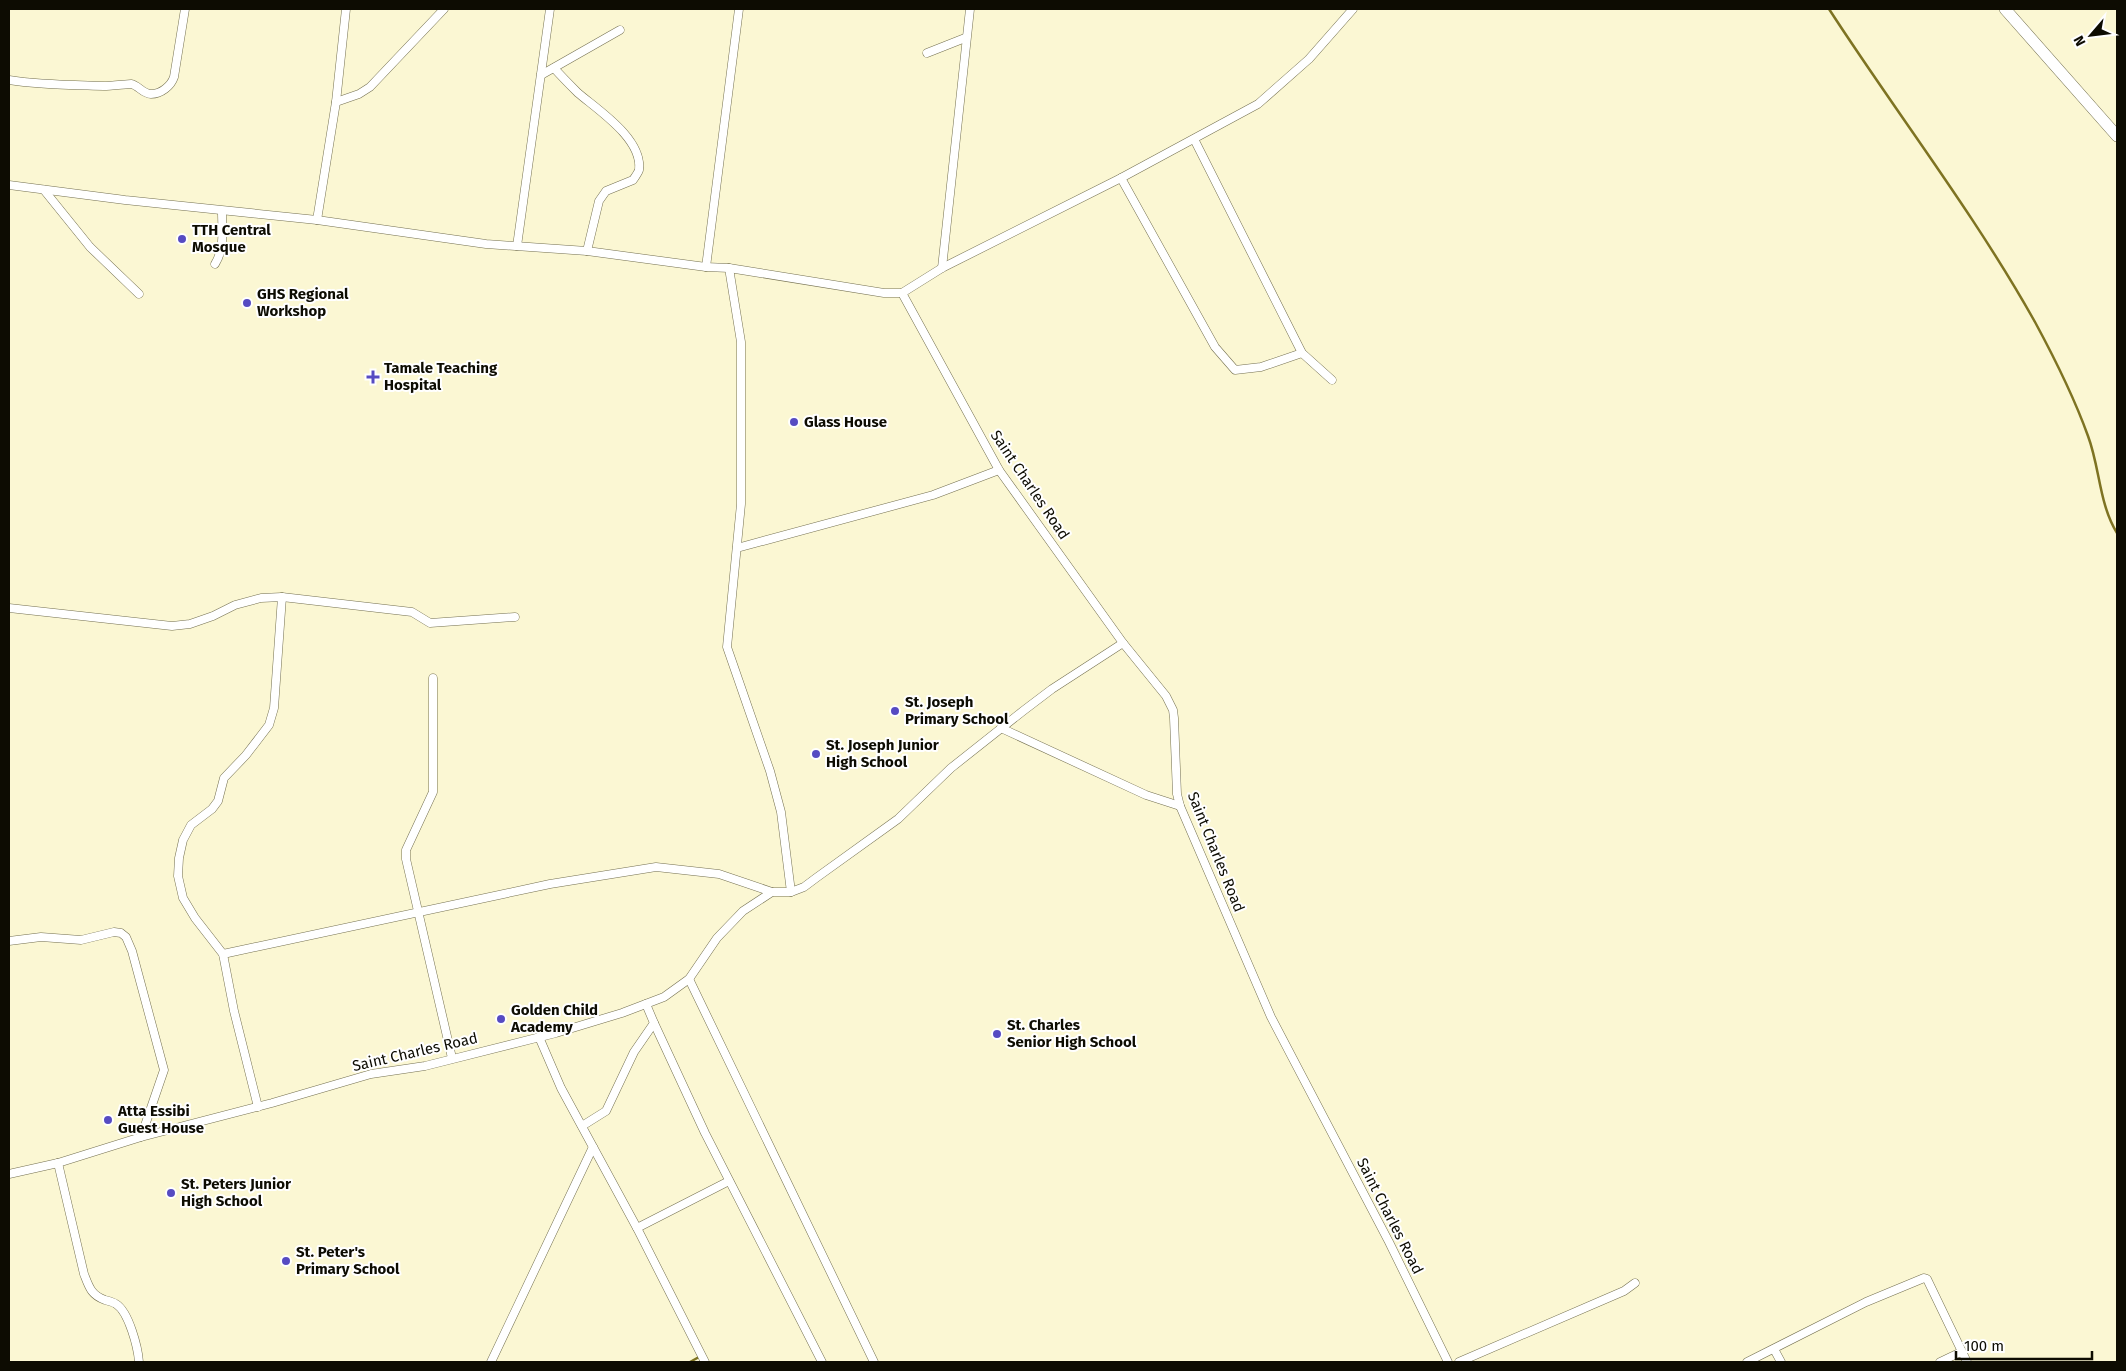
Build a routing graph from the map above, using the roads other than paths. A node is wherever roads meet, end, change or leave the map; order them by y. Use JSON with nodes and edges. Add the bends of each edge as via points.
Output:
{"nodes":[{"id":1,"x":185,"y":9,"type":"edge"},
{"id":2,"x":346,"y":9,"type":"edge"},
{"id":3,"x":444,"y":9,"type":"edge"},
{"id":4,"x":550,"y":9,"type":"edge"},
{"id":5,"x":739,"y":9,"type":"edge"},
{"id":6,"x":970,"y":9,"type":"edge"},
{"id":7,"x":1353,"y":9,"type":"edge"},
{"id":8,"x":2004,"y":9,"type":"edge"},
{"id":9,"x":620,"y":30,"type":"dead end"},
{"id":10,"x":965,"y":38,"type":"junction"},
{"id":11,"x":927,"y":53,"type":"dead end"},
{"id":12,"x":554,"y":68,"type":"junction"},
{"id":13,"x":541,"y":75,"type":"junction"},
{"id":14,"x":9,"y":80,"type":"edge"},
{"id":15,"x":336,"y":102,"type":"junction"},
{"id":16,"x":2115,"y":129,"type":"edge"},
{"id":17,"x":1194,"y":139,"type":"junction"},
{"id":18,"x":1121,"y":178,"type":"junction"},
{"id":19,"x":9,"y":186,"type":"edge"},
{"id":20,"x":44,"y":190,"type":"junction"},
{"id":21,"x":222,"y":211,"type":"junction"},
{"id":22,"x":317,"y":220,"type":"junction"},
{"id":23,"x":517,"y":246,"type":"junction"},
{"id":24,"x":587,"y":251,"type":"junction"},
{"id":25,"x":215,"y":264,"type":"dead end"},
{"id":26,"x":706,"y":267,"type":"junction"},
{"id":27,"x":730,"y":268,"type":"junction"},
{"id":28,"x":942,"y":268,"type":"junction"},
{"id":29,"x":902,"y":293,"type":"junction"},
{"id":30,"x":138,"y":294,"type":"dead end"},
{"id":31,"x":1302,"y":354,"type":"junction"},
{"id":32,"x":1332,"y":380,"type":"dead end"},
{"id":33,"x":999,"y":470,"type":"junction"},
{"id":34,"x":737,"y":548,"type":"junction"},
{"id":35,"x":282,"y":597,"type":"junction"},
{"id":36,"x":9,"y":608,"type":"edge"},
{"id":37,"x":515,"y":617,"type":"dead end"},
{"id":38,"x":1123,"y":643,"type":"junction"},
{"id":39,"x":433,"y":678,"type":"dead end"},
{"id":40,"x":1001,"y":728,"type":"junction"},
{"id":41,"x":1180,"y":806,"type":"junction"},
{"id":42,"x":772,"y":892,"type":"junction"},
{"id":43,"x":792,"y":892,"type":"junction"},
{"id":44,"x":418,"y":911,"type":"junction"},
{"id":45,"x":9,"y":941,"type":"edge"},
{"id":46,"x":223,"y":954,"type":"junction"},
{"id":47,"x":689,"y":978,"type":"junction"},
{"id":48,"x":646,"y":1004,"type":"junction"},
{"id":49,"x":654,"y":1023,"type":"junction"},
{"id":50,"x":539,"y":1037,"type":"junction"},
{"id":51,"x":452,"y":1058,"type":"junction"},
{"id":52,"x":258,"y":1107,"type":"junction"},
{"id":53,"x":582,"y":1126,"type":"junction"},
{"id":54,"x":140,"y":1137,"type":"junction"},
{"id":55,"x":593,"y":1148,"type":"junction"},
{"id":56,"x":58,"y":1163,"type":"junction"},
{"id":57,"x":9,"y":1174,"type":"edge"},
{"id":58,"x":729,"y":1180,"type":"junction"},
{"id":59,"x":637,"y":1228,"type":"junction"},
{"id":60,"x":1634,"y":1283,"type":"dead end"},
{"id":61,"x":1774,"y":1349,"type":"junction"},
{"id":62,"x":1961,"y":1352,"type":"junction"},
{"id":63,"x":140,"y":1362,"type":"edge"},
{"id":64,"x":491,"y":1362,"type":"edge"},
{"id":65,"x":705,"y":1362,"type":"edge"},
{"id":66,"x":822,"y":1362,"type":"edge"},
{"id":67,"x":874,"y":1362,"type":"edge"},
{"id":68,"x":1448,"y":1362,"type":"edge"},
{"id":69,"x":1459,"y":1362,"type":"edge"},
{"id":70,"x":1747,"y":1362,"type":"edge"},
{"id":71,"x":1781,"y":1362,"type":"edge"},
{"id":72,"x":1940,"y":1362,"type":"edge"},
{"id":73,"x":1967,"y":1362,"type":"edge"}],
"edges":[{"from":1,"to":14,"type":"street","via":[[172,84],[158,93],[150,94],[131,84],[81,85]]},
{"from":2,"to":15,"type":"street"},
{"from":3,"to":15,"type":"street","via":[[370,87]]},
{"from":4,"to":13,"type":"street"},
{"from":5,"to":26,"type":"street"},
{"from":6,"to":10,"type":"street"},
{"from":7,"to":17,"type":"street","via":[[1309,59],[1258,104]]},
{"from":8,"to":16,"type":"main road"},
{"from":9,"to":12,"type":"street"},
{"from":10,"to":11,"type":"street"},
{"from":10,"to":28,"type":"street"},
{"from":12,"to":13,"type":"street"},
{"from":12,"to":24,"type":"street","via":[[621,130],[634,149],[639,170],[634,180],[606,191],[599,201]]},
{"from":13,"to":23,"type":"street"},
{"from":15,"to":22,"type":"street"},
{"from":17,"to":18,"type":"street"},
{"from":17,"to":31,"type":"street"},
{"from":18,"to":28,"type":"street"},
{"from":18,"to":31,"type":"street","via":[[1215,347],[1235,370],[1261,367]]},
{"from":19,"to":20,"type":"street"},
{"from":20,"to":21,"type":"street"},
{"from":20,"to":30,"type":"street","via":[[90,247]]},
{"from":21,"to":22,"type":"street"},
{"from":21,"to":25,"type":"street","via":[[222,241]]},
{"from":22,"to":23,"type":"street"},
{"from":23,"to":24,"type":"street"},
{"from":24,"to":26,"type":"street"},
{"from":26,"to":27,"type":"street"},
{"from":27,"to":29,"type":"street","via":[[884,293]]},
{"from":27,"to":34,"type":"street","via":[[741,352],[741,504]]},
{"from":28,"to":29,"type":"street"},
{"from":29,"to":33,"type":"street","name":"Saint Charles Road"},
{"from":31,"to":32,"type":"street"},
{"from":33,"to":34,"type":"street","via":[[933,495]]},
{"from":33,"to":38,"type":"street","name":"Saint Charles Road"},
{"from":34,"to":43,"type":"street","via":[[727,647],[781,812]]},
{"from":35,"to":36,"type":"street","via":[[261,598],[190,624],[172,626]]},
{"from":35,"to":37,"type":"street","via":[[412,612],[430,623]]},
{"from":35,"to":46,"type":"street","via":[[274,708],[269,725],[224,778],[218,802],[191,825],[179,858],[182,898]]},
{"from":38,"to":40,"type":"street","via":[[1052,689]]},
{"from":38,"to":41,"type":"street","name":"Saint Charles Road","via":[[1166,696],[1173,710]]},
{"from":39,"to":44,"type":"street","via":[[433,792],[406,850]]},
{"from":40,"to":41,"type":"street","via":[[1146,795]]},
{"from":40,"to":43,"type":"street","via":[[951,768],[898,819],[804,887]]},
{"from":41,"to":68,"type":"street","name":"Saint Charles Road","via":[[1271,1017]]},
{"from":42,"to":43,"type":"street"},
{"from":42,"to":44,"type":"street","via":[[720,874],[656,867],[550,884]]},
{"from":42,"to":47,"type":"street","name":"Saint Charles Road","via":[[728,925]]},
{"from":44,"to":46,"type":"street"},
{"from":44,"to":51,"type":"street"},
{"from":45,"to":54,"type":"street","via":[[41,937],[81,940],[114,932],[126,937],[164,1070]]},
{"from":46,"to":52,"type":"street"},
{"from":47,"to":48,"type":"street","name":"Saint Charles Road","via":[[664,997]]},
{"from":47,"to":67,"type":"street"},
{"from":48,"to":49,"type":"street"},
{"from":48,"to":50,"type":"street","name":"Saint Charles Road"},
{"from":49,"to":53,"type":"street","via":[[634,1052],[606,1112]]},
{"from":49,"to":58,"type":"street"},
{"from":50,"to":51,"type":"street","name":"Saint Charles Road"},
{"from":50,"to":53,"type":"street"},
{"from":51,"to":52,"type":"street","name":"Saint Charles Road","via":[[425,1066],[371,1074]]},
{"from":52,"to":54,"type":"street","name":"Saint Charles Road"},
{"from":53,"to":55,"type":"street"},
{"from":54,"to":56,"type":"street","name":"Saint Charles Road"},
{"from":55,"to":59,"type":"street"},
{"from":55,"to":64,"type":"street"},
{"from":56,"to":57,"type":"street","name":"Saint Charles Road"},
{"from":56,"to":63,"type":"street","via":[[90,1290],[96,1297],[120,1307],[130,1326]]},
{"from":58,"to":59,"type":"street"},
{"from":58,"to":66,"type":"street"},
{"from":59,"to":65,"type":"street"},
{"from":60,"to":69,"type":"street","via":[[1624,1291]]},
{"from":61,"to":62,"type":"street","via":[[1866,1302],[1924,1278],[1928,1279]]},
{"from":61,"to":70,"type":"street"},
{"from":61,"to":71,"type":"street"},
{"from":62,"to":72,"type":"street"},
{"from":62,"to":73,"type":"street"}]}
